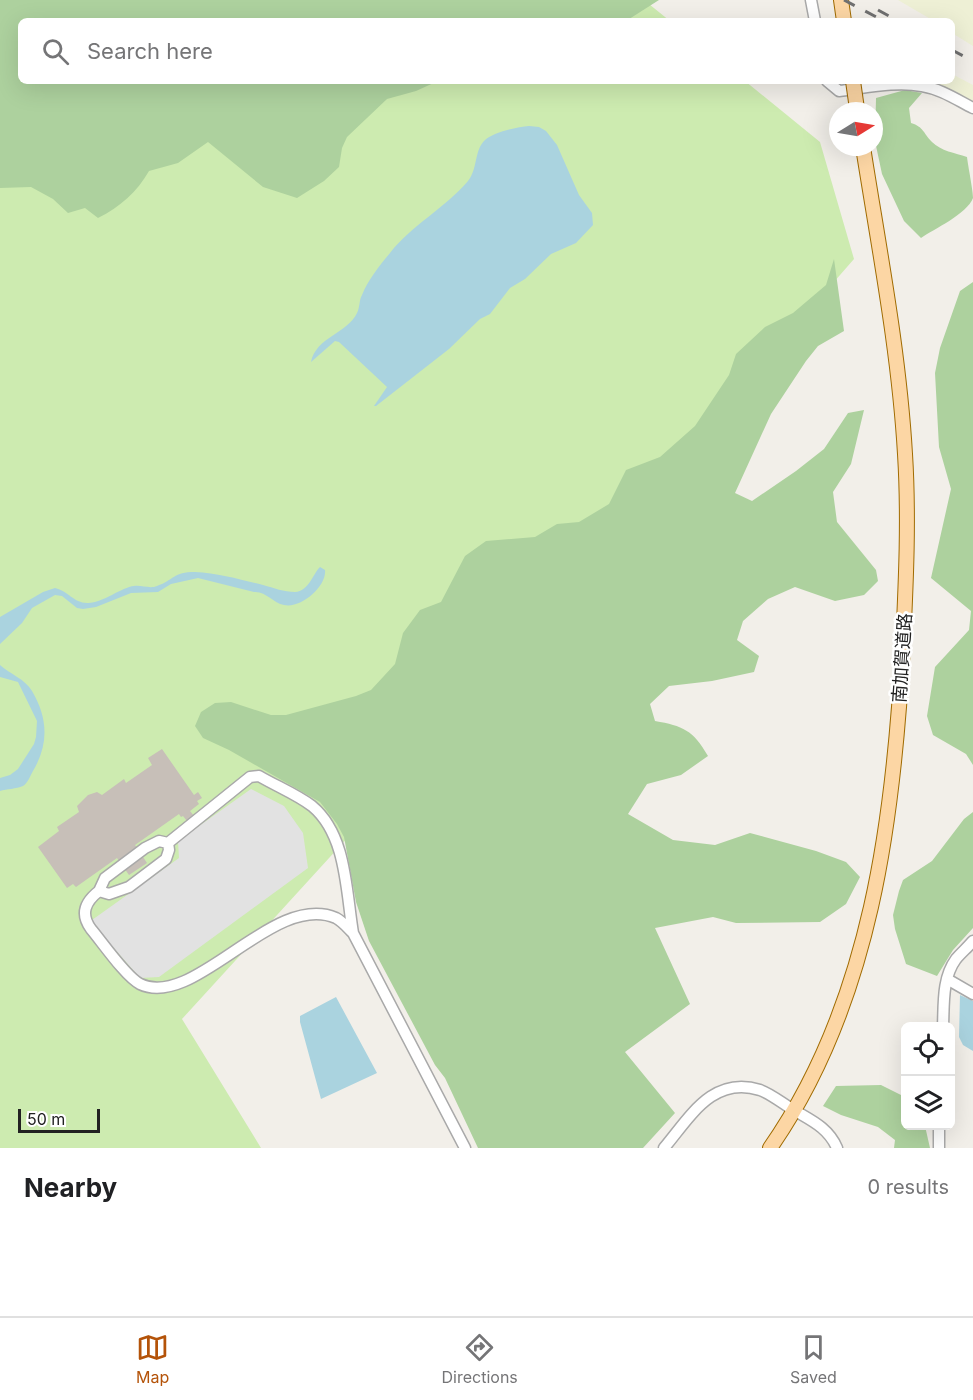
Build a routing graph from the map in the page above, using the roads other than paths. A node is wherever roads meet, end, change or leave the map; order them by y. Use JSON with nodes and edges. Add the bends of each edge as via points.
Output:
{"nodes":[{"id":1,"x":811,"y":0,"type":"edge"},
{"id":2,"x":841,"y":0,"type":"edge"},
{"id":3,"x":814,"y":18,"type":"edge"},
{"id":4,"x":844,"y":18,"type":"edge"},
{"id":5,"x":831,"y":84,"type":"edge"},
{"id":6,"x":853,"y":84,"type":"edge"},
{"id":7,"x":905,"y":84,"type":"edge"},
{"id":8,"x":905,"y":84,"type":"edge"},
{"id":9,"x":856,"y":102,"type":"edge"},
{"id":10,"x":973,"y":108,"type":"edge"},
{"id":11,"x":864,"y":156,"type":"edge"},
{"id":12,"x":168,"y":843,"type":"junction"},
{"id":13,"x":99,"y":891,"type":"junction"},
{"id":14,"x":353,"y":933,"type":"junction"},
{"id":15,"x":973,"y":941,"type":"edge"},
{"id":16,"x":947,"y":979,"type":"junction"},
{"id":17,"x":973,"y":994,"type":"edge"},
{"id":18,"x":943,"y":1022,"type":"edge"},
{"id":19,"x":794,"y":1111,"type":"junction"},
{"id":20,"x":939,"y":1130,"type":"edge"},
{"id":21,"x":465,"y":1148,"type":"edge"},
{"id":22,"x":664,"y":1148,"type":"edge"},
{"id":23,"x":770,"y":1148,"type":"edge"},
{"id":24,"x":837,"y":1148,"type":"edge"},
{"id":25,"x":939,"y":1148,"type":"edge"}],
"edges":[{"from":1,"to":3,"type":"street"},
{"from":2,"to":4,"type":"main road"},
{"from":5,"to":8,"type":"street","via":[[839,91]]},
{"from":6,"to":9,"type":"main road","bridge":true},
{"from":7,"to":10,"type":"street","via":[[944,93]]},
{"from":11,"to":19,"type":"main road","name":"南加賀道路","via":[[898,378],[905,453],[908,517],[901,689],[878,873],[861,952],[840,1012]]},
{"from":12,"to":13,"type":"street","via":[[145,848],[105,878]]},
{"from":12,"to":13,"type":"street","via":[[166,859],[129,887],[109,894]]},
{"from":12,"to":14,"type":"street","via":[[250,777],[259,776],[314,808],[331,829],[345,878]]},
{"from":13,"to":14,"type":"street","via":[[87,904],[87,923],[139,983],[156,987],[183,982],[303,915],[327,915]]},
{"from":14,"to":21,"type":"street"},
{"from":15,"to":16,"type":"street","via":[[955,960]]},
{"from":16,"to":17,"type":"street"},
{"from":16,"to":18,"type":"street"},
{"from":19,"to":22,"type":"street","via":[[762,1090],[725,1088],[710,1096]]},
{"from":19,"to":23,"type":"main road","name":"南加賀道路"},
{"from":19,"to":24,"type":"street","via":[[821,1126]]},
{"from":20,"to":25,"type":"street"}]}
